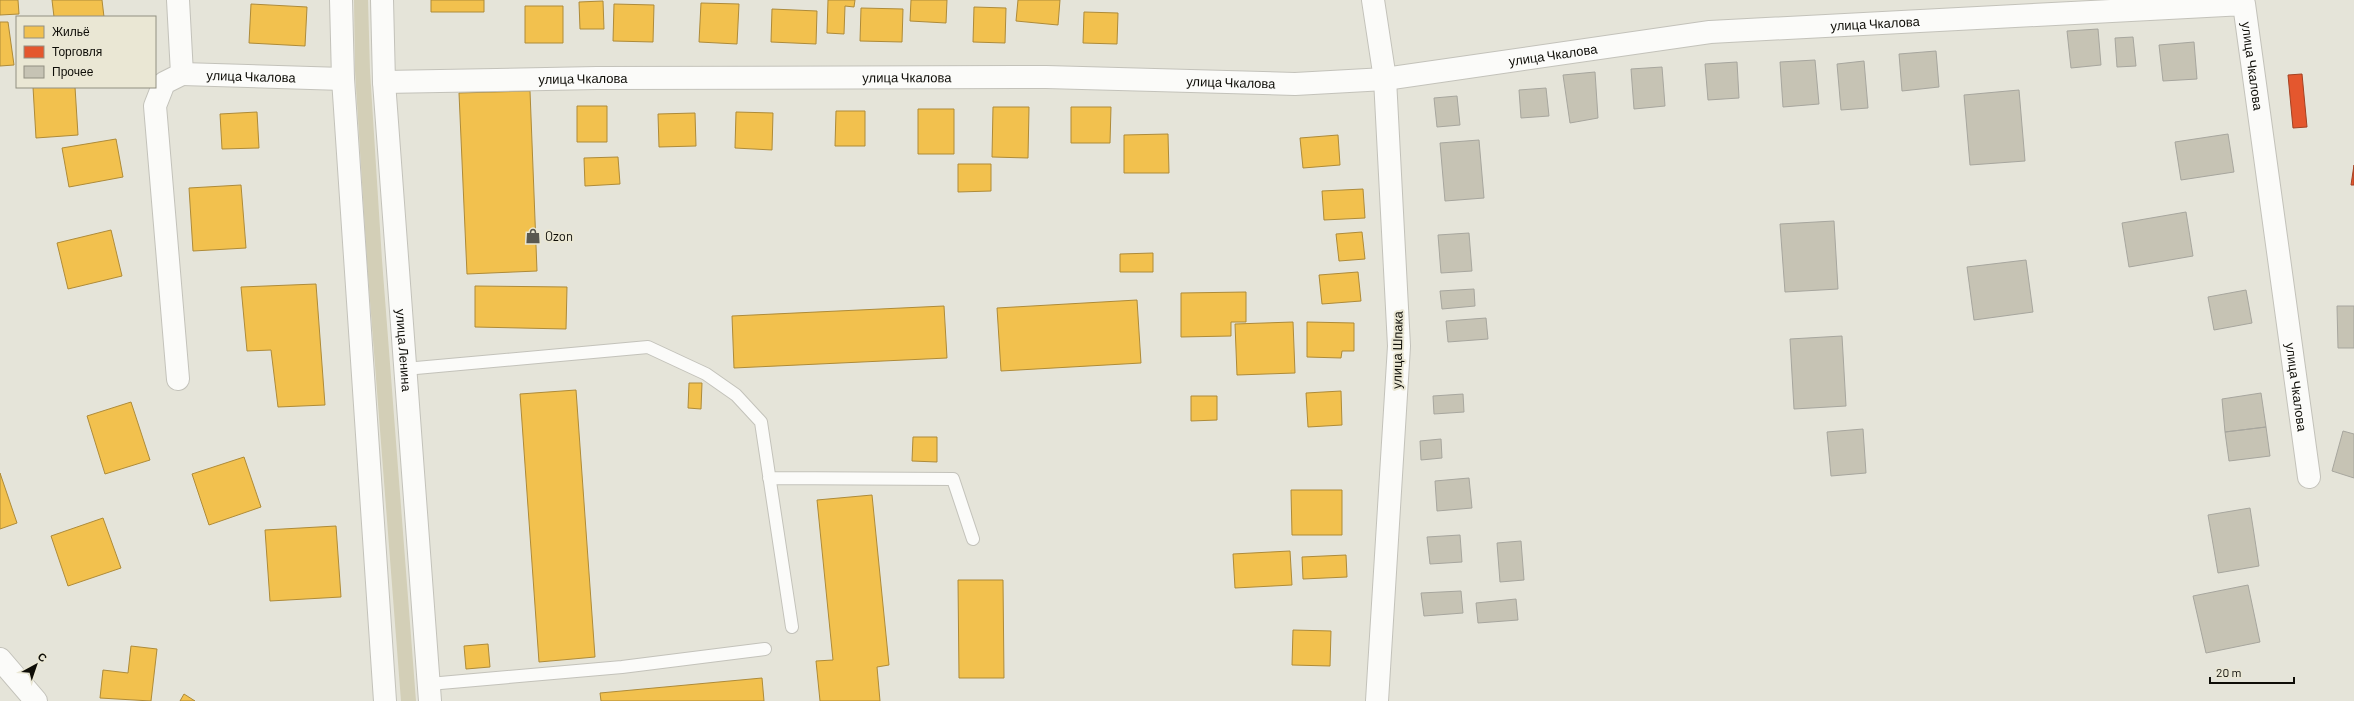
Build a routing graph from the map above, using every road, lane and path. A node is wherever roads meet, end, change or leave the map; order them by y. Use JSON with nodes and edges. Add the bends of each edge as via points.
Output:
{"nodes":[{"id":1,"x":178,"y":0,"type":"edge"},
{"id":2,"x":341,"y":0,"type":"edge"},
{"id":3,"x":382,"y":0,"type":"edge"},
{"id":4,"x":1373,"y":0,"type":"edge"},
{"id":5,"x":182,"y":74,"type":"junction"},
{"id":6,"x":343,"y":79,"type":"junction"},
{"id":7,"x":1385,"y":79,"type":"junction"},
{"id":8,"x":384,"y":82,"type":"junction"},
{"id":9,"x":406,"y":369,"type":"junction"},
{"id":10,"x":178,"y":379,"type":"dead end"},
{"id":11,"x":2309,"y":477,"type":"dead end"},
{"id":12,"x":769,"y":478,"type":"junction"},
{"id":13,"x":973,"y":539,"type":"dead end"},
{"id":14,"x":792,"y":627,"type":"dead end"},
{"id":15,"x":764,"y":650,"type":"dead end"},
{"id":16,"x":0,"y":659,"type":"edge"},
{"id":17,"x":429,"y":693,"type":"edge"},
{"id":18,"x":36,"y":701,"type":"edge"},
{"id":19,"x":385,"y":701,"type":"edge"},
{"id":20,"x":1377,"y":701,"type":"edge"}],
"edges":[{"from":1,"to":5,"type":"street"},
{"from":2,"to":6,"type":"street"},
{"from":3,"to":8,"type":"street","name":"улица Ленина"},
{"from":4,"to":7,"type":"street","name":"улица Шпака"},
{"from":5,"to":6,"type":"street","name":"улица Чкалова"},
{"from":5,"to":10,"type":"street","via":[[164,83],[155,106]]},
{"from":6,"to":19,"type":"street"},
{"from":7,"to":8,"type":"street","name":"улица Чкалова","via":[[1295,84],[1046,77],[597,78]]},
{"from":7,"to":11,"type":"street","name":"улица Чкалова","via":[[1710,32],[2244,4]]},
{"from":7,"to":20,"type":"street","name":"улица Шпака","via":[[1399,346]]},
{"from":8,"to":9,"type":"street","name":"улица Ленина"},
{"from":9,"to":12,"type":"lane","via":[[648,347],[706,374],[741,400],[761,422]]},
{"from":9,"to":17,"type":"street","name":"улица Ленина"},
{"from":12,"to":13,"type":"lane","via":[[953,480]]},
{"from":12,"to":14,"type":"lane"},
{"from":15,"to":17,"type":"lane"},
{"from":16,"to":18,"type":"street"}]}
